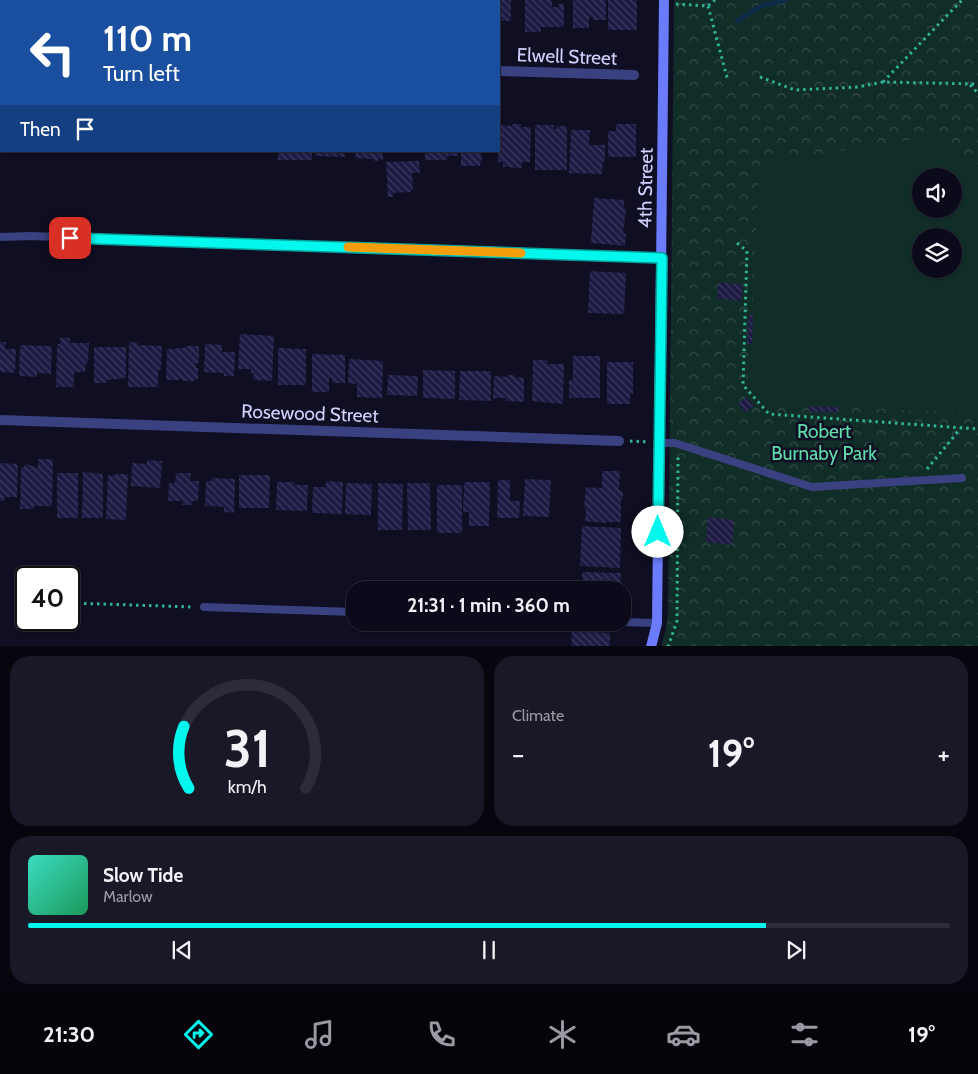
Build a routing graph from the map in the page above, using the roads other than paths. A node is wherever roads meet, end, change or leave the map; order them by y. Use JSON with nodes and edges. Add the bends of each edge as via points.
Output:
{"nodes":[{"id":1,"x":664,"y":2,"type":"edge"},
{"id":2,"x":500,"y":71,"type":"edge"},
{"id":3,"x":634,"y":75,"type":"dead end"},
{"id":4,"x":0,"y":237,"type":"edge"},
{"id":5,"x":662,"y":258,"type":"junction"},
{"id":6,"x":0,"y":420,"type":"edge"},
{"id":7,"x":619,"y":441,"type":"road end"},
{"id":8,"x":658,"y":443,"type":"junction"},
{"id":9,"x":962,"y":478,"type":"dead end"},
{"id":10,"x":204,"y":607,"type":"road end"},
{"id":11,"x":346,"y":612,"type":"edge"},
{"id":12,"x":631,"y":622,"type":"edge"},
{"id":13,"x":657,"y":623,"type":"junction"},
{"id":14,"x":651,"y":646,"type":"edge"}],
"edges":[{"from":1,"to":5,"type":"street","name":"4th Street"},
{"from":2,"to":3,"type":"street","name":"Elwell Street"},
{"from":4,"to":5,"type":"lane"},
{"from":5,"to":8,"type":"street","name":"4th Street"},
{"from":6,"to":7,"type":"street","name":"Rosewood Street"},
{"from":8,"to":9,"type":"lane","via":[[678,444],[812,487]]},
{"from":8,"to":13,"type":"street","name":"4th Street"},
{"from":10,"to":11,"type":"lane"},
{"from":12,"to":13,"type":"lane"},
{"from":13,"to":14,"type":"street","name":"4th Street"}]}
